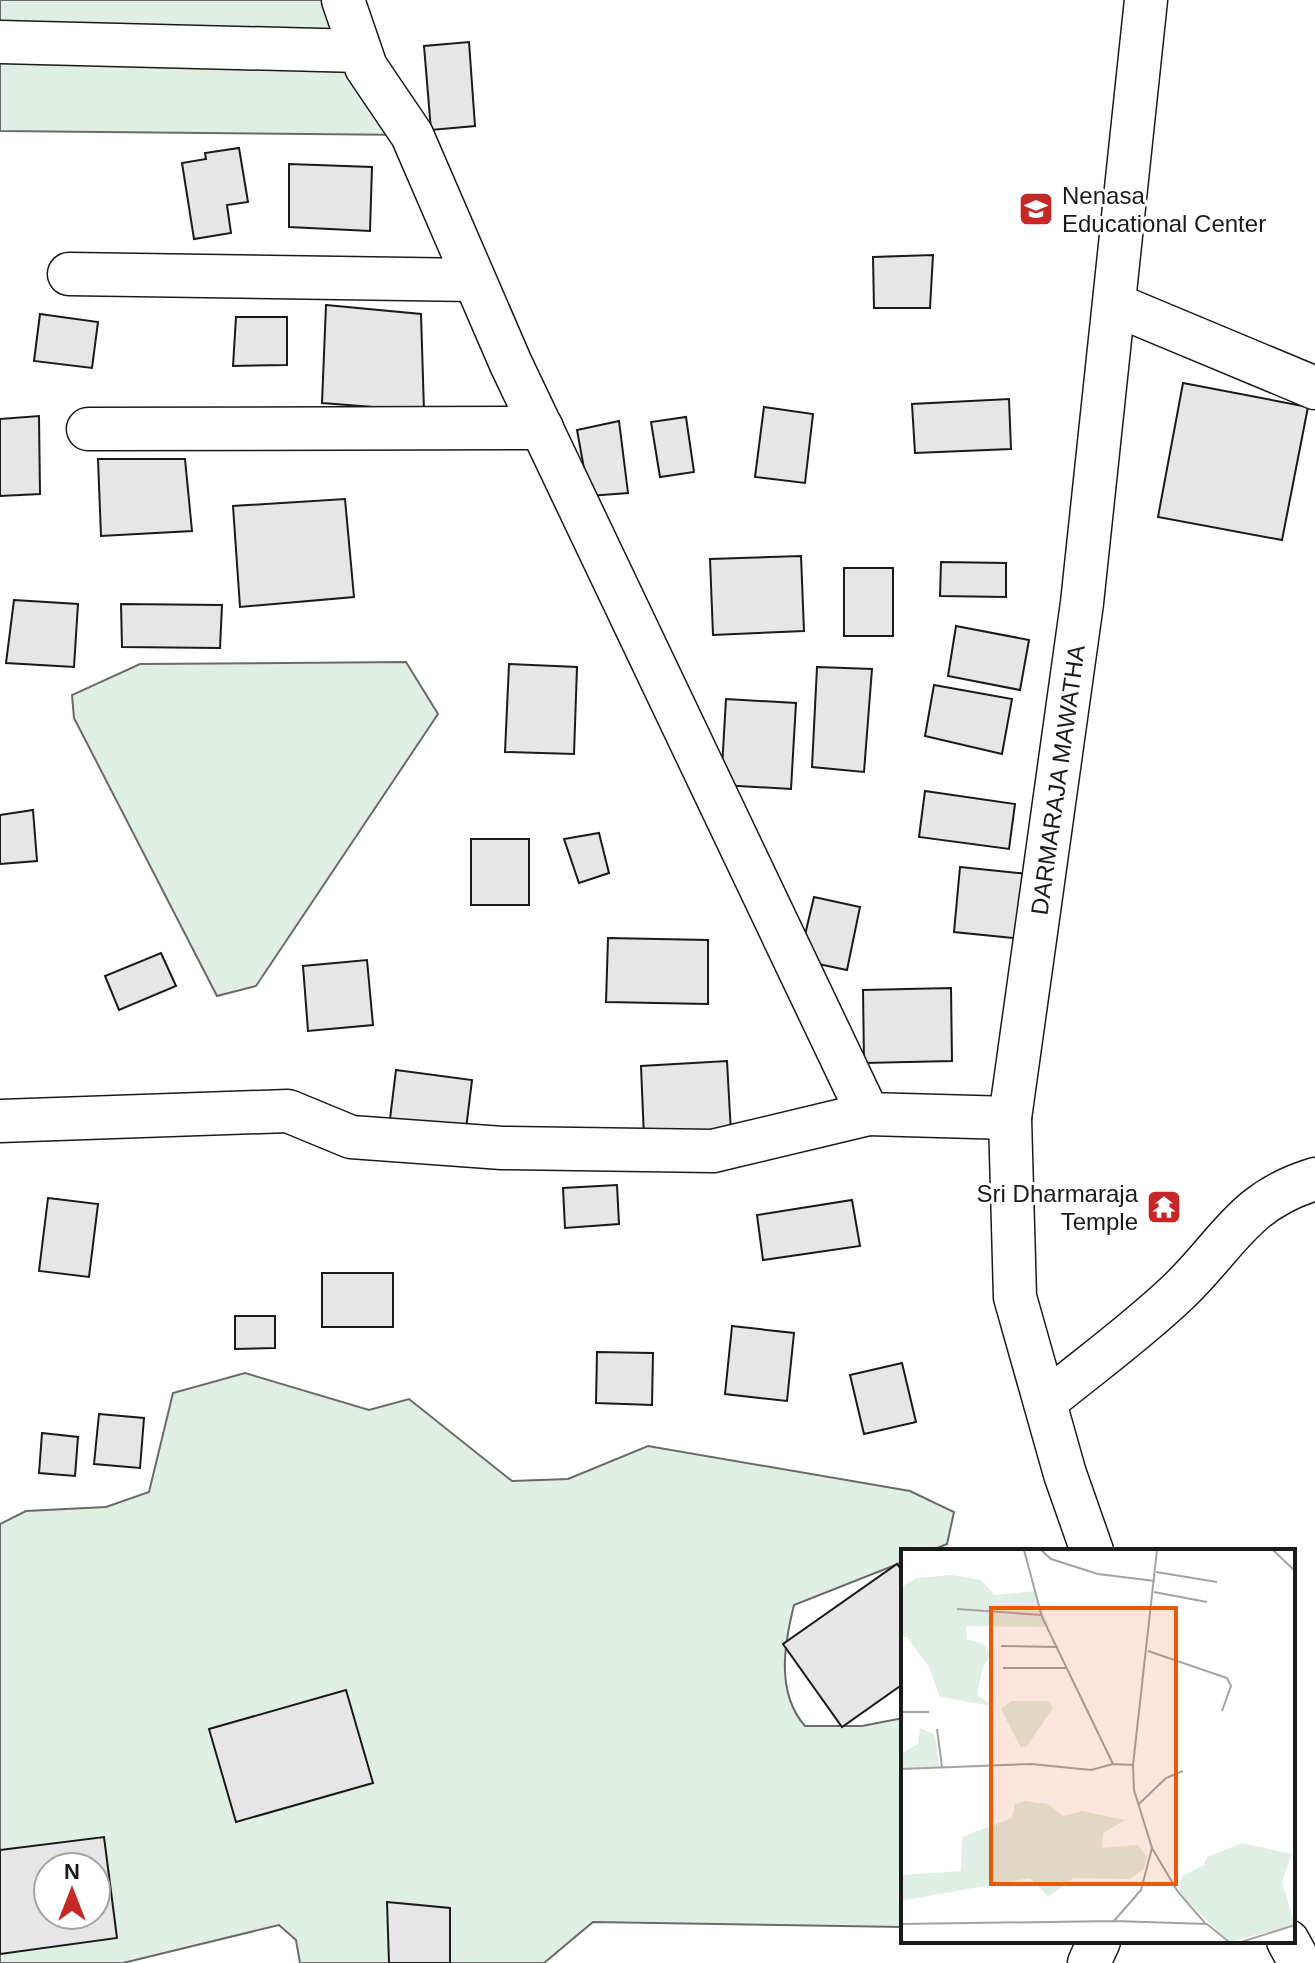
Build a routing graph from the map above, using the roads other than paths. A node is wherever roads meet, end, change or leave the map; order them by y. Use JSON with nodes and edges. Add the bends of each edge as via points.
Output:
{"nodes":[{"id":1,"x":343,"y":0,"type":"edge"},
{"id":2,"x":1146,"y":0,"type":"edge"},
{"id":3,"x":0,"y":42,"type":"edge"},
{"id":4,"x":360,"y":51,"type":"junction"},
{"id":5,"x":69,"y":274,"type":"dead end"},
{"id":6,"x":474,"y":280,"type":"junction"},
{"id":7,"x":1116,"y":305,"type":"junction"},
{"id":8,"x":1315,"y":388,"type":"edge"},
{"id":9,"x":542,"y":428,"type":"junction"},
{"id":10,"x":88,"y":429,"type":"dead end"},
{"id":11,"x":868,"y":1114,"type":"junction"},
{"id":12,"x":1010,"y":1118,"type":"junction"},
{"id":13,"x":0,"y":1121,"type":"edge"},
{"id":14,"x":1315,"y":1179,"type":"edge"},
{"id":15,"x":1045,"y":1402,"type":"junction"},
{"id":16,"x":1091,"y":1549,"type":"edge"},
{"id":17,"x":1098,"y":1943,"type":"edge"},
{"id":18,"x":1289,"y":1943,"type":"edge"},
{"id":19,"x":1089,"y":1963,"type":"edge"},
{"id":20,"x":1300,"y":1963,"type":"edge"}],
"edges":[{"from":1,"to":4,"type":"street"},
{"from":2,"to":7,"type":"street","name":"DARMARAJA MAWATHA"},
{"from":3,"to":4,"type":"street"},
{"from":4,"to":6,"type":"street","via":[[412,135]]},
{"from":5,"to":6,"type":"street"},
{"from":6,"to":9,"type":"street"},
{"from":7,"to":8,"type":"street"},
{"from":7,"to":12,"type":"street","name":"DARMARAJA MAWATHA","via":[[1082,603]]},
{"from":9,"to":10,"type":"street"},
{"from":9,"to":11,"type":"street"},
{"from":11,"to":12,"type":"street"},
{"from":11,"to":13,"type":"street","via":[[713,1151],[502,1148],[351,1137],[288,1111]]},
{"from":12,"to":15,"type":"street","name":"DARMARAJA MAWATHA","via":[[1015,1297]]},
{"from":14,"to":15,"type":"street","via":[[1284,1188],[1248,1213],[1177,1293]]},
{"from":15,"to":16,"type":"street","name":"DARMARAJA MAWATHA"},
{"from":17,"to":19,"type":"street"},
{"from":18,"to":20,"type":"street"}]}
